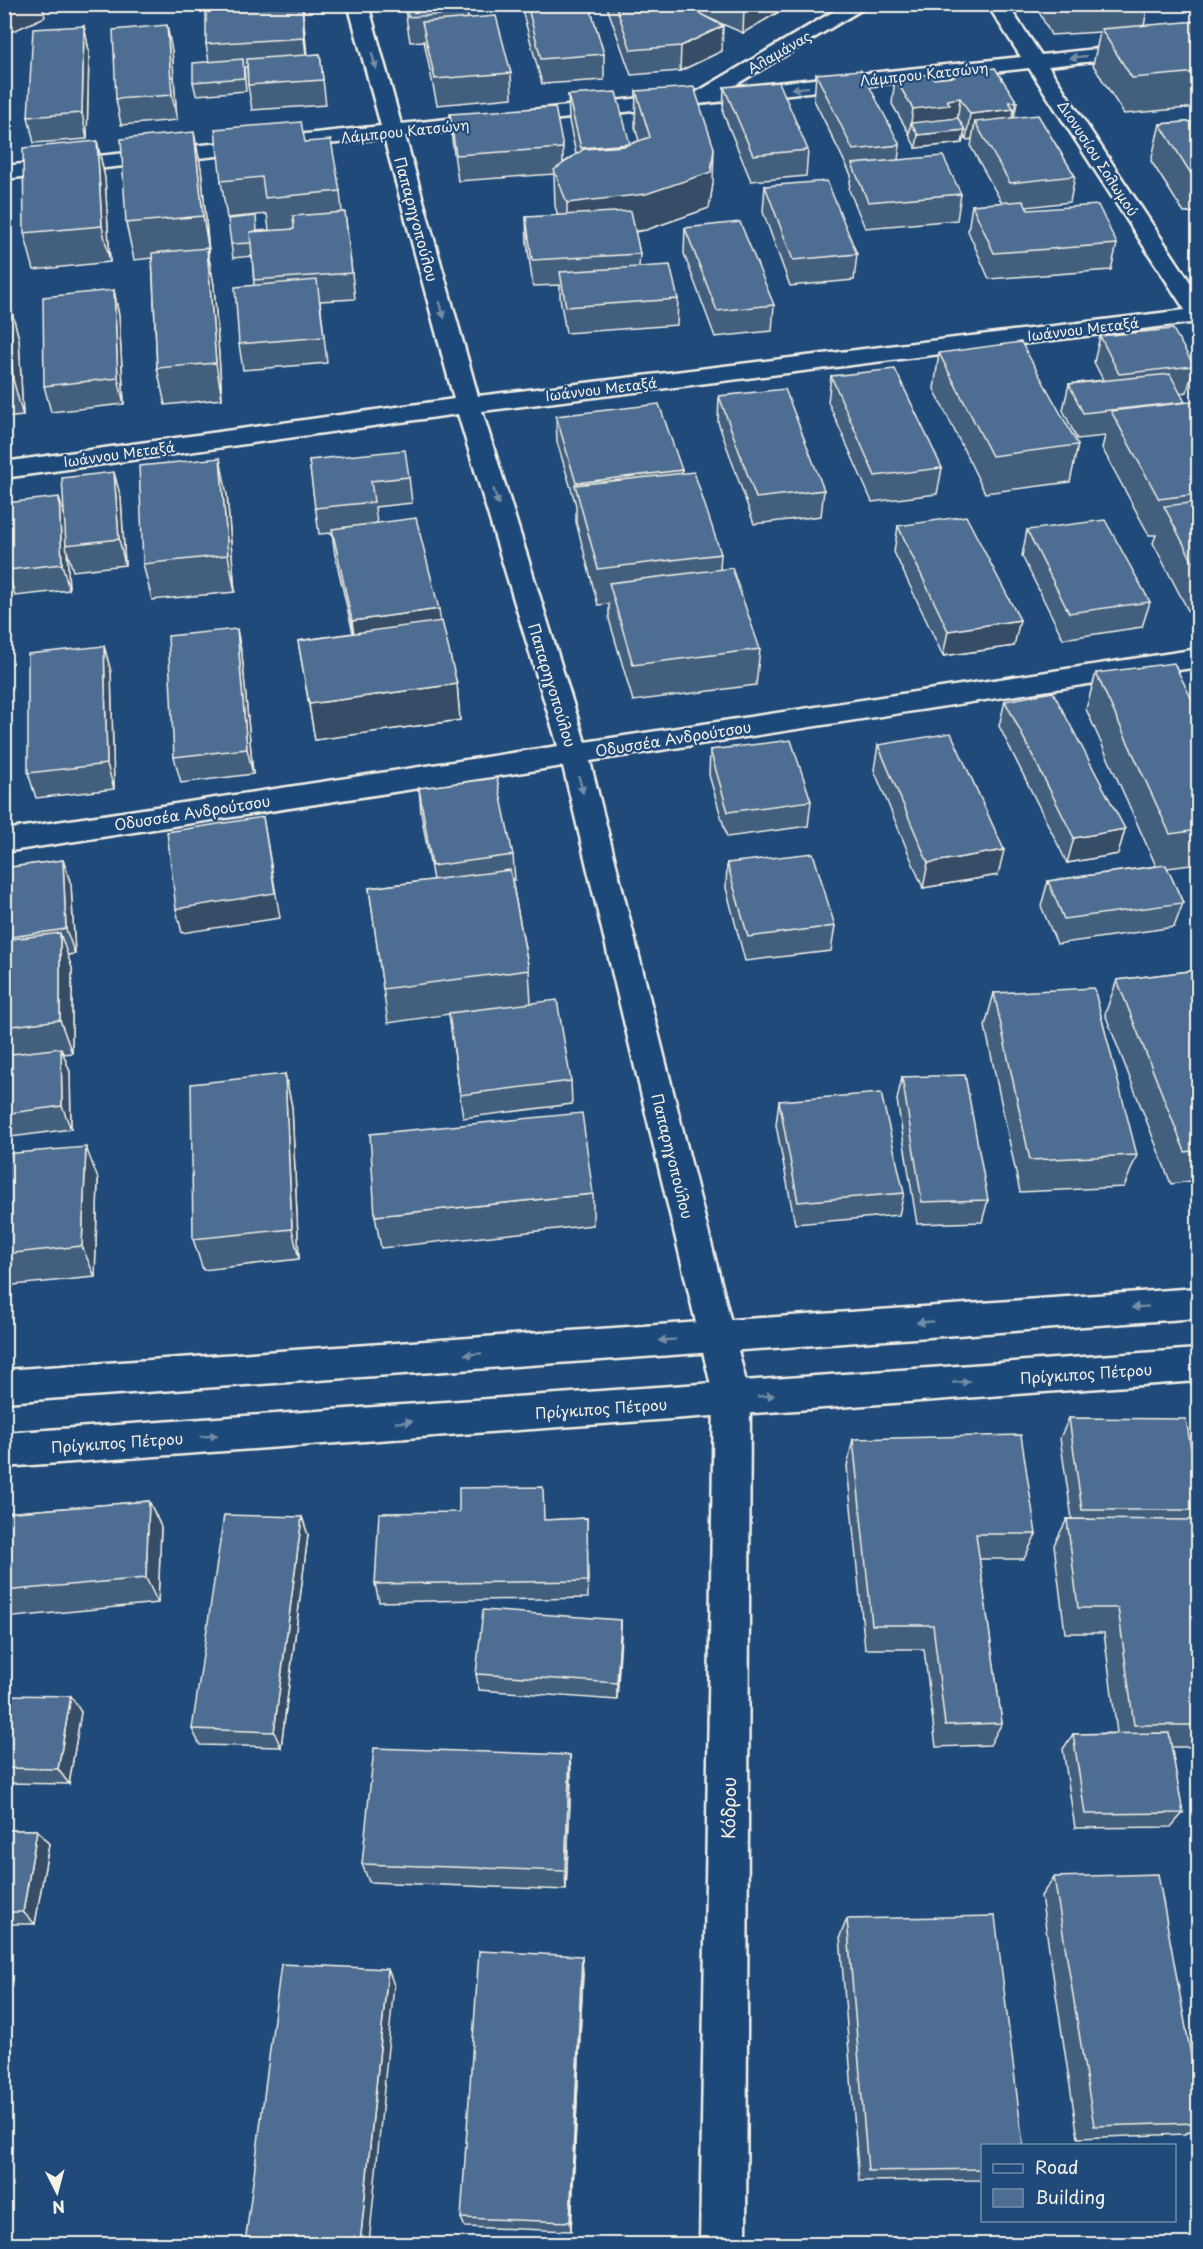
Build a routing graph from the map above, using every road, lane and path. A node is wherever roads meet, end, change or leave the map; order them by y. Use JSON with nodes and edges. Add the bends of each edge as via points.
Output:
{"nodes":[{"id":1,"x":358,"y":4,"type":"edge"},
{"id":2,"x":861,"y":4,"type":"edge"},
{"id":3,"x":997,"y":4,"type":"edge"},
{"id":4,"x":1198,"y":44,"type":"edge"},
{"id":5,"x":1035,"y":62,"type":"junction"},
{"id":6,"x":696,"y":99,"type":"junction"},
{"id":7,"x":393,"y":132,"type":"junction"},
{"id":8,"x":4,"y":173,"type":"edge"},
{"id":9,"x":1198,"y":313,"type":"edge"},
{"id":10,"x":468,"y":405,"type":"junction"},
{"id":11,"x":4,"y":470,"type":"edge"},
{"id":12,"x":1198,"y":658,"type":"edge"},
{"id":13,"x":574,"y":753,"type":"junction"},
{"id":14,"x":4,"y":841,"type":"edge"},
{"id":15,"x":1198,"y":1303,"type":"edge"},
{"id":16,"x":1198,"y":1365,"type":"edge"},
{"id":17,"x":726,"y":1369,"type":"junction"},
{"id":18,"x":4,"y":1386,"type":"edge"},
{"id":19,"x":4,"y":1450,"type":"edge"},
{"id":20,"x":723,"y":2244,"type":"edge"}],
"edges":[{"from":1,"to":7,"type":"street","name":"Παπαρηγοπούλου","one_way":true},
{"from":2,"to":6,"type":"street","name":"Αλαμάνας"},
{"from":3,"to":5,"type":"street","name":"Διονυσίου Σολωμού"},
{"from":4,"to":5,"type":"street","name":"Λάμπρου Κατσώνη","one_way":true},
{"from":5,"to":6,"type":"street","name":"Λάμπρου Κατσώνη","one_way":true},
{"from":5,"to":9,"type":"street","name":"Διονυσίου Σολωμού"},
{"from":6,"to":7,"type":"street","name":"Λάμπρου Κατσώνη"},
{"from":7,"to":8,"type":"street","name":"Λάμπρου Κατσώνη"},
{"from":7,"to":10,"type":"street","name":"Παπαρηγοπούλου","one_way":true},
{"from":9,"to":10,"type":"street","name":"Ιωάννου Μεταξά"},
{"from":10,"to":11,"type":"street","name":"Ιωάννου Μεταξά"},
{"from":10,"to":13,"type":"street","name":"Παπαρηγοπούλου","one_way":true},
{"from":12,"to":13,"type":"street","name":"Οδυσσέα Ανδρούτσου"},
{"from":13,"to":14,"type":"street","name":"Οδυσσέα Ανδρούτσου"},
{"from":13,"to":17,"type":"street","name":"Παπαρηγοπούλου","one_way":true},
{"from":15,"to":17,"type":"street","name":"Πρίγκιπος Πέτρου","one_way":true},
{"from":17,"to":16,"type":"street","name":"Πρίγκιπος Πέτρου","one_way":true},
{"from":17,"to":18,"type":"street","name":"Πρίγκιπος Πέτρου","one_way":true},
{"from":19,"to":17,"type":"street","name":"Πρίγκιπος Πέτρου","one_way":true},
{"from":17,"to":20,"type":"street","name":"Κόδρου"}]}
